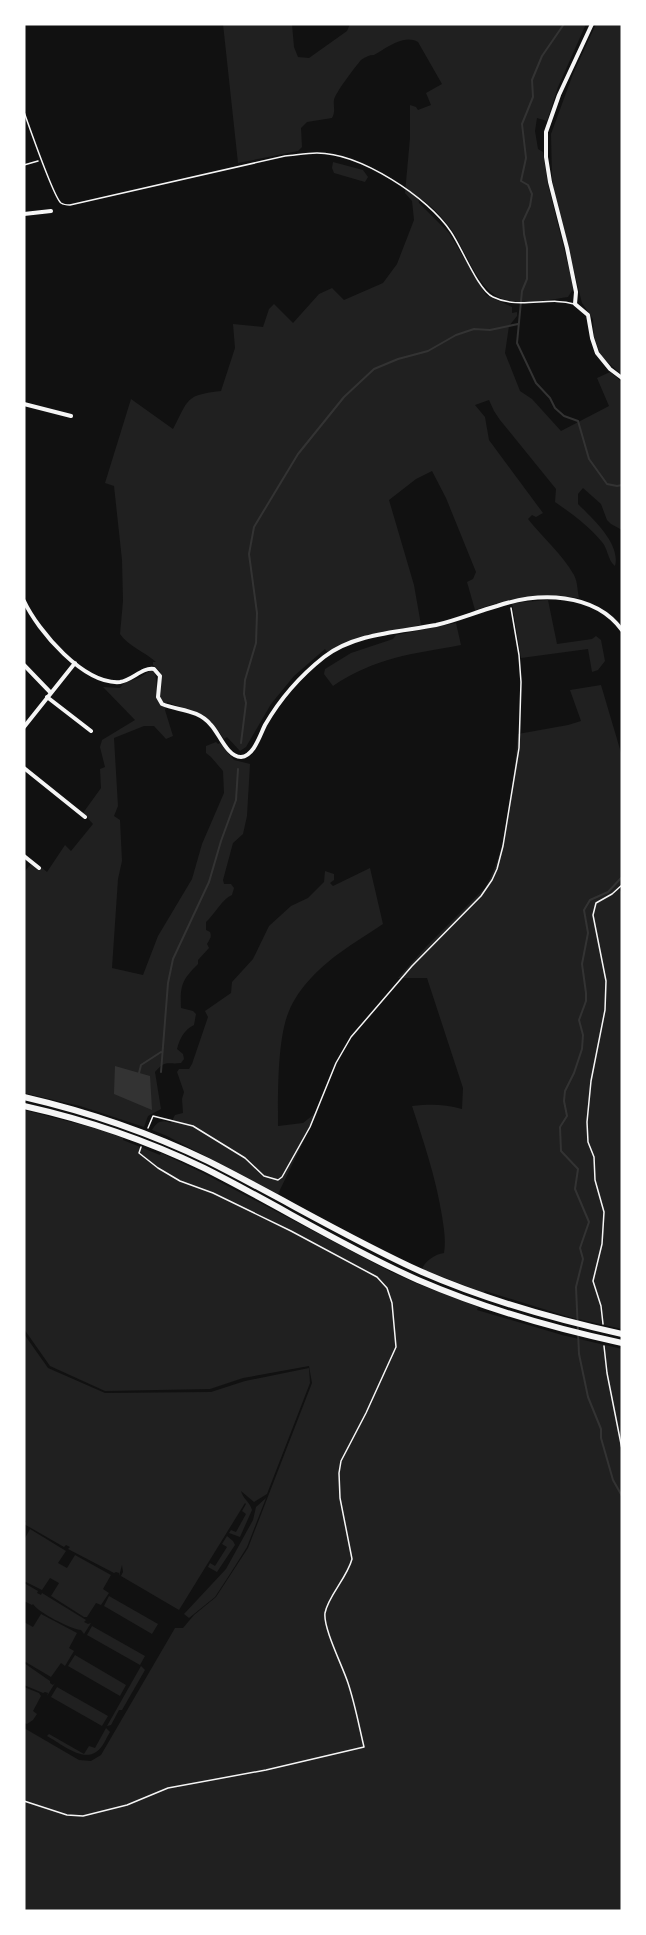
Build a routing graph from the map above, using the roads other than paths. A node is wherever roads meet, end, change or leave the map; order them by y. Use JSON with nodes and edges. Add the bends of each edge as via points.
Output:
{"nodes":[{"id":1,"x":592,"y":24,"type":"edge"},
{"id":2,"x":24,"y":112,"type":"edge"},
{"id":3,"x":51,"y":210,"type":"dead end"},
{"id":4,"x":24,"y":214,"type":"edge"},
{"id":5,"x":575,"y":304,"type":"junction"},
{"id":6,"x":622,"y":378,"type":"edge"},
{"id":7,"x":24,"y":404,"type":"edge"},
{"id":8,"x":71,"y":416,"type":"dead end"},
{"id":9,"x":24,"y":601,"type":"edge"},
{"id":10,"x":622,"y":630,"type":"edge"},
{"id":11,"x":75,"y":663,"type":"junction"},
{"id":12,"x":24,"y":665,"type":"edge"},
{"id":13,"x":49,"y":695,"type":"junction"},
{"id":14,"x":26,"y":720,"type":"edge"},
{"id":15,"x":24,"y":727,"type":"edge"},
{"id":16,"x":91,"y":731,"type":"dead end"},
{"id":17,"x":24,"y":768,"type":"edge"},
{"id":18,"x":85,"y":817,"type":"dead end"},
{"id":19,"x":24,"y":855,"type":"edge"},
{"id":20,"x":39,"y":868,"type":"dead end"},
{"id":21,"x":24,"y":1096,"type":"edge"},
{"id":22,"x":24,"y":1106,"type":"edge"},
{"id":23,"x":622,"y":1334,"type":"edge"},
{"id":24,"x":622,"y":1343,"type":"edge"}],
"edges":[{"from":1,"to":5,"type":"street","via":[[546,132],[550,182],[567,248]]},
{"from":2,"to":5,"type":"lane","via":[[60,202],[70,205],[285,156],[319,153],[383,173],[428,206],[451,231],[483,288],[493,297],[516,303]]},
{"from":3,"to":4,"type":"street"},
{"from":5,"to":6,"type":"street","via":[[588,315],[600,358]]},
{"from":7,"to":8,"type":"street"},
{"from":9,"to":11,"type":"street","via":[[37,625]]},
{"from":10,"to":11,"type":"street","via":[[607,614],[584,602],[543,598],[509,602],[457,620],[362,639],[331,652],[307,672],[282,698],[252,750],[244,756],[230,751],[204,718],[162,704],[158,697],[160,676],[154,669],[116,682],[93,676]]},
{"from":11,"to":13,"type":"street"},
{"from":12,"to":13,"type":"street"},
{"from":13,"to":14,"type":"street"},
{"from":13,"to":16,"type":"street"},
{"from":14,"to":15,"type":"street"},
{"from":17,"to":18,"type":"street"},
{"from":19,"to":20,"type":"street"},
{"from":21,"to":23,"type":"highway","via":[[93,1114],[165,1141],[423,1272],[489,1298]]},
{"from":22,"to":24,"type":"highway","via":[[90,1122],[162,1149],[420,1280],[486,1306]]}]}
